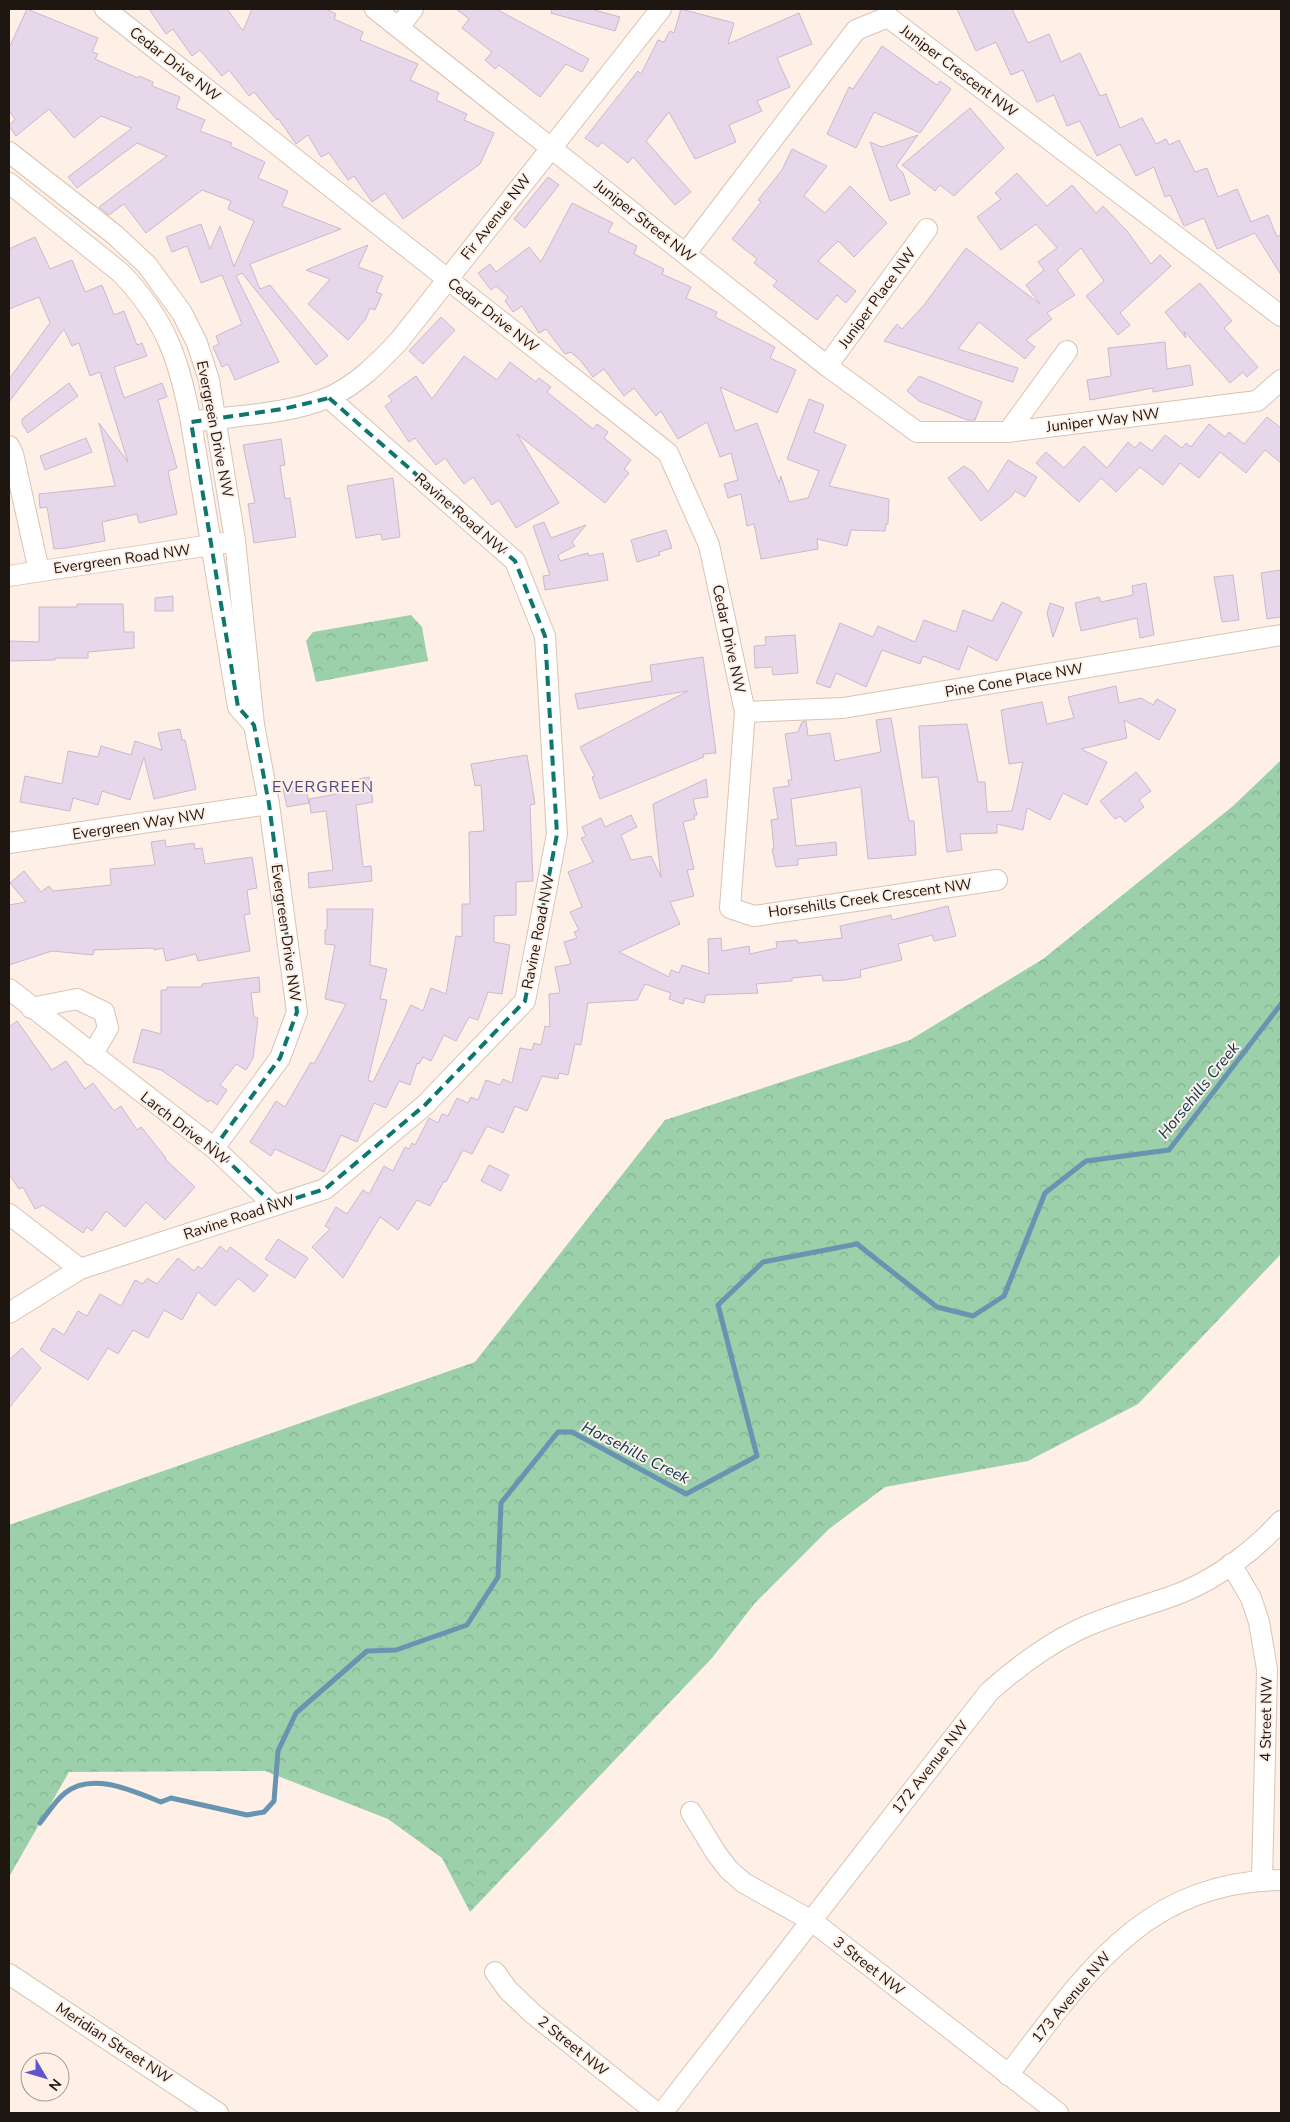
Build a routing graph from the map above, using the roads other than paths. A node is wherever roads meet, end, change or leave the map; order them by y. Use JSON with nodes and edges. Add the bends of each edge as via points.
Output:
{"nodes":[{"id":1,"x":105,"y":9,"type":"edge"},
{"id":2,"x":375,"y":9,"type":"edge"},
{"id":3,"x":413,"y":9,"type":"edge"},
{"id":4,"x":661,"y":9,"type":"edge"},
{"id":5,"x":399,"y":28,"type":"junction"},
{"id":6,"x":551,"y":147,"type":"junction"},
{"id":7,"x":9,"y":152,"type":"edge"},
{"id":8,"x":9,"y":183,"type":"edge"},
{"id":9,"x":927,"y":229,"type":"dead end"},
{"id":10,"x":686,"y":253,"type":"junction"},
{"id":11,"x":447,"y":279,"type":"junction"},
{"id":12,"x":1281,"y":316,"type":"edge"},
{"id":13,"x":1067,"y":351,"type":"dead end"},
{"id":14,"x":827,"y":366,"type":"junction"},
{"id":15,"x":1281,"y":380,"type":"edge"},
{"id":16,"x":329,"y":398,"type":"junction"},
{"id":17,"x":216,"y":418,"type":"junction"},
{"id":18,"x":191,"y":422,"type":"junction"},
{"id":19,"x":917,"y":432,"type":"joint"},
{"id":20,"x":1008,"y":432,"type":"junction"},
{"id":21,"x":9,"y":446,"type":"edge"},
{"id":22,"x":235,"y":540,"type":"junction"},
{"id":23,"x":211,"y":546,"type":"junction"},
{"id":24,"x":39,"y":571,"type":"junction"},
{"id":25,"x":9,"y":576,"type":"edge"},
{"id":26,"x":1281,"y":635,"type":"edge"},
{"id":27,"x":745,"y":712,"type":"junction"},
{"id":28,"x":254,"y":725,"type":"junction"},
{"id":29,"x":268,"y":804,"type":"junction"},
{"id":30,"x":9,"y":843,"type":"edge"},
{"id":31,"x":996,"y":880,"type":"dead end"},
{"id":32,"x":9,"y":989,"type":"edge"},
{"id":33,"x":31,"y":1008,"type":"junction"},
{"id":34,"x":92,"y":1055,"type":"junction"},
{"id":35,"x":214,"y":1148,"type":"junction"},
{"id":36,"x":274,"y":1205,"type":"junction"},
{"id":37,"x":9,"y":1214,"type":"edge"},
{"id":38,"x":80,"y":1269,"type":"junction"},
{"id":39,"x":9,"y":1313,"type":"edge"},
{"id":40,"x":1281,"y":1521,"type":"edge"},
{"id":41,"x":1231,"y":1564,"type":"junction"},
{"id":42,"x":691,"y":1812,"type":"dead end"},
{"id":43,"x":1272,"y":1880,"type":"edge"},
{"id":44,"x":812,"y":1922,"type":"junction"},
{"id":45,"x":495,"y":1972,"type":"dead end"},
{"id":46,"x":9,"y":1974,"type":"edge"},
{"id":47,"x":1008,"y":2075,"type":"junction"},
{"id":48,"x":218,"y":2113,"type":"edge"},
{"id":49,"x":657,"y":2113,"type":"edge"},
{"id":50,"x":662,"y":2113,"type":"edge"},
{"id":51,"x":1058,"y":2113,"type":"edge"}],
"edges":[{"from":1,"to":11,"type":"street","name":"Cedar Drive NW"},
{"from":2,"to":5,"type":"street","name":"Juniper Street NW"},
{"from":3,"to":5,"type":"street"},
{"from":4,"to":6,"type":"street","name":"Fir Avenue NW"},
{"from":5,"to":6,"type":"street","name":"Juniper Street NW"},
{"from":6,"to":10,"type":"street","name":"Juniper Street NW"},
{"from":6,"to":11,"type":"street","name":"Fir Avenue NW"},
{"from":7,"to":17,"type":"street","name":"Evergreen Drive NW","via":[[131,249],[160,281],[182,313],[196,343],[209,380]]},
{"from":8,"to":18,"type":"street","name":"Evergreen Drive NW","via":[[103,257],[136,289],[164,331],[177,360]]},
{"from":9,"to":14,"type":"street","name":"Juniper Place NW"},
{"from":10,"to":12,"type":"street","name":"Juniper Crescent NW","via":[[856,30],[888,17]]},
{"from":10,"to":14,"type":"street","name":"Juniper Street NW"},
{"from":11,"to":16,"type":"street","name":"Fir Avenue NW","via":[[383,358],[351,385]]},
{"from":11,"to":27,"type":"street","name":"Cedar Drive NW","via":[[668,453],[709,546]]},
{"from":13,"to":20,"type":"street"},
{"from":14,"to":19,"type":"street","name":"Juniper Street NW"},
{"from":15,"to":20,"type":"street","name":"Juniper Way NW","via":[[1257,401]]},
{"from":16,"to":17,"type":"street","name":"Fir Avenue NW","via":[[313,404]]},
{"from":16,"to":36,"type":"street","name":"Ravine Road NW","via":[[515,561],[545,636],[557,834],[525,1001],[425,1105],[325,1189]]},
{"from":17,"to":18,"type":"street","name":"Fir Avenue NW"},
{"from":17,"to":22,"type":"street","name":"Evergreen Drive NW"},
{"from":18,"to":23,"type":"street","name":"Evergreen Drive NW"},
{"from":19,"to":20,"type":"street","name":"Juniper Way NW"},
{"from":21,"to":24,"type":"street"},
{"from":22,"to":23,"type":"street","name":"Evergreen Road NW"},
{"from":22,"to":28,"type":"street","name":"Evergreen Drive NW"},
{"from":23,"to":24,"type":"street","name":"Evergreen Road NW"},
{"from":23,"to":28,"type":"street","name":"Evergreen Drive NW","via":[[238,707]]},
{"from":24,"to":25,"type":"street","name":"Evergreen Road NW"},
{"from":26,"to":27,"type":"street","name":"Pine Cone Place NW","via":[[843,708]]},
{"from":27,"to":31,"type":"street","name":"Horsehills Creek Crescent NW","via":[[730,908],[754,916]]},
{"from":28,"to":29,"type":"street","name":"Evergreen Drive NW"},
{"from":29,"to":30,"type":"street","name":"Evergreen Way NW"},
{"from":29,"to":35,"type":"street","name":"Evergreen Drive NW","via":[[297,1012],[280,1058]]},
{"from":32,"to":33,"type":"street","name":"Larch Drive NW"},
{"from":33,"to":34,"type":"street","name":"Larch Drive NW"},
{"from":33,"to":34,"type":"street","via":[[77,999],[104,1012],[108,1028]]},
{"from":34,"to":35,"type":"street","name":"Larch Drive NW"},
{"from":35,"to":36,"type":"street","name":"Larch Drive NW"},
{"from":36,"to":38,"type":"street","name":"Ravine Road NW"},
{"from":37,"to":38,"type":"street"},
{"from":38,"to":39,"type":"street","name":"Ravine Road NW"},
{"from":40,"to":41,"type":"street","name":"172 Avenue NW","via":[[1271,1533]]},
{"from":41,"to":43,"type":"street","name":"4 Street NW","via":[[1253,1606],[1267,1669]]},
{"from":41,"to":44,"type":"street","name":"172 Avenue NW","via":[[1185,1591],[1078,1630],[1018,1666],[979,1704]]},
{"from":42,"to":44,"type":"street","name":"3 Street NW","via":[[730,1870],[760,1894]]},
{"from":43,"to":47,"type":"street","name":"173 Avenue NW","via":[[1231,1885],[1172,1906],[1114,1945],[1075,1988]]},
{"from":44,"to":47,"type":"street","name":"3 Street NW"},
{"from":44,"to":50,"type":"street","name":"172 Avenue NW"},
{"from":45,"to":49,"type":"street","name":"2 Street NW","via":[[532,2013]]},
{"from":46,"to":48,"type":"street","name":"Meridian Street NW"},
{"from":47,"to":51,"type":"street","name":"3 Street NW"}]}
